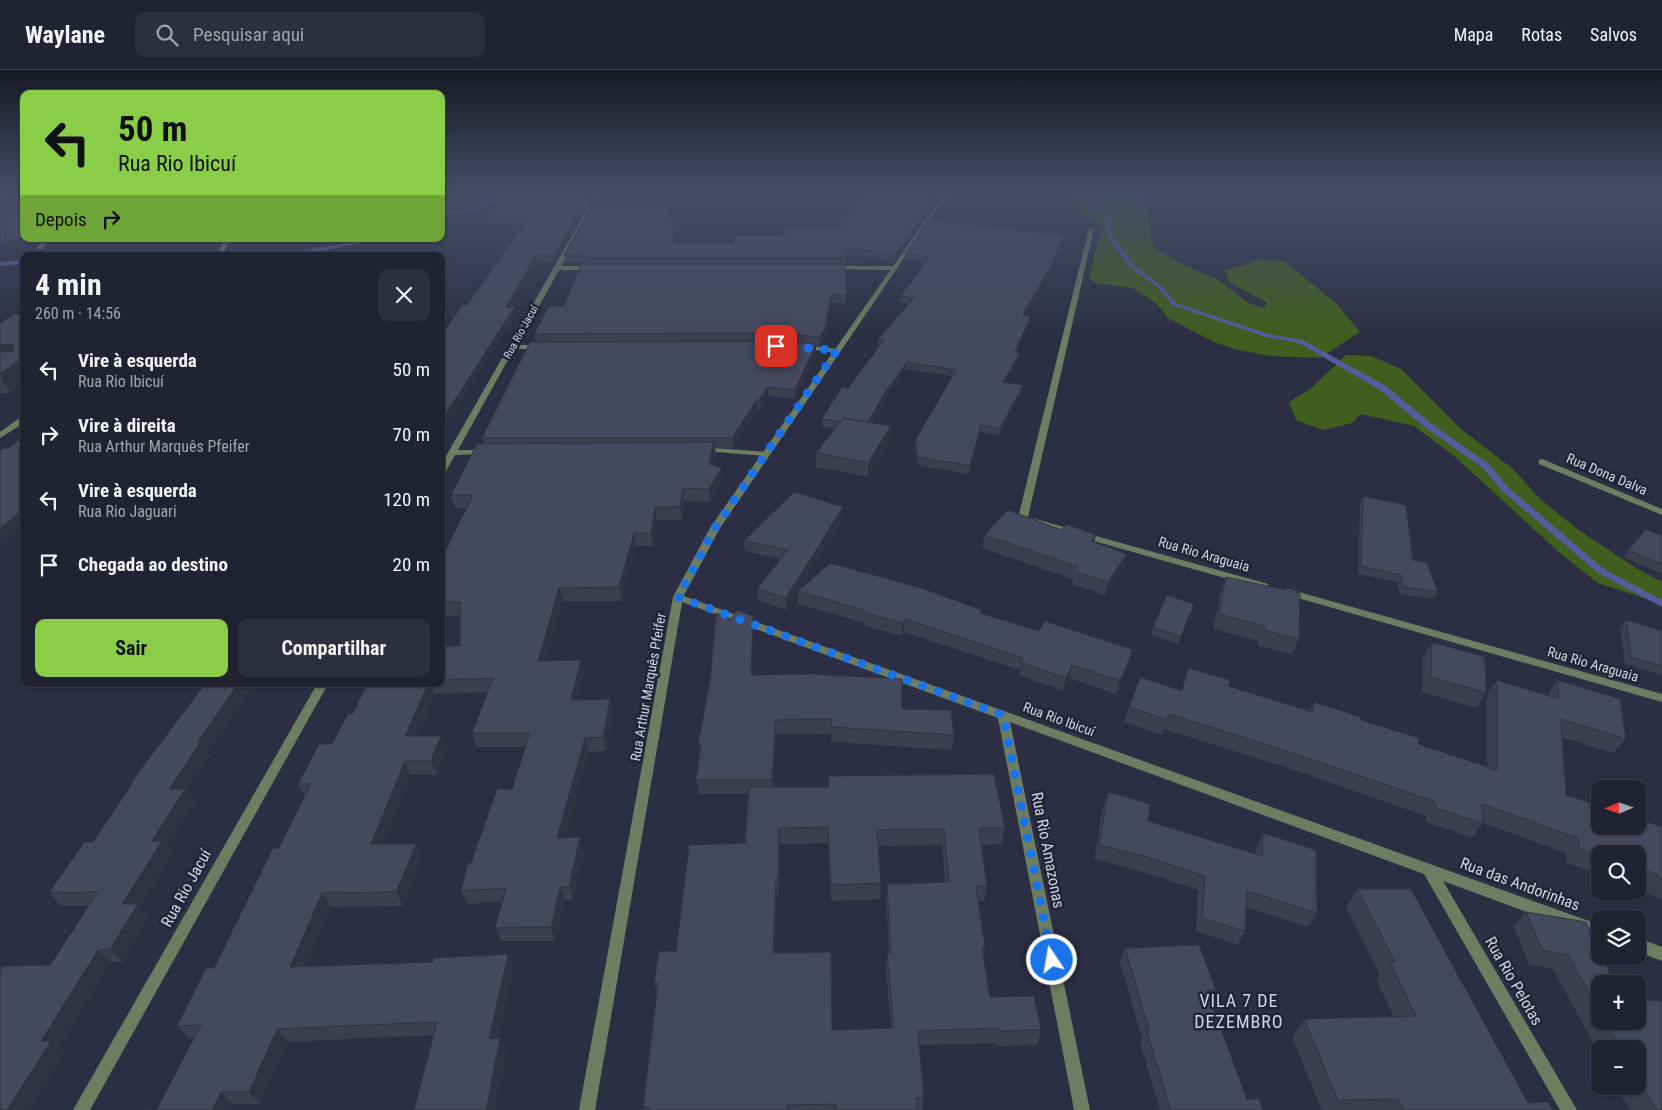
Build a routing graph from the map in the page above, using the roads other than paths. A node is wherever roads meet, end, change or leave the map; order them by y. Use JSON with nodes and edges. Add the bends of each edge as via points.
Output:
{"nodes":[{"id":1,"x":44,"y":244,"type":"edge"},
{"id":2,"x":571,"y":244,"type":"edge"},
{"id":3,"x":912,"y":244,"type":"edge"},
{"id":4,"x":1088,"y":244,"type":"edge"},
{"id":5,"x":40,"y":248,"type":"dead end"},
{"id":6,"x":557,"y":268,"type":"junction"},
{"id":7,"x":596,"y":268,"type":"edge"},
{"id":8,"x":825,"y":268,"type":"edge"},
{"id":9,"x":895,"y":268,"type":"junction"},
{"id":10,"x":512,"y":347,"type":"junction"},
{"id":11,"x":551,"y":347,"type":"edge"},
{"id":12,"x":792,"y":347,"type":"edge"},
{"id":13,"x":837,"y":350,"type":"junction"},
{"id":14,"x":20,"y":421,"type":"edge"},
{"id":15,"x":0,"y":436,"type":"edge"},
{"id":16,"x":698,"y":449,"type":"edge"},
{"id":17,"x":492,"y":452,"type":"edge"},
{"id":18,"x":452,"y":453,"type":"junction"},
{"id":19,"x":766,"y":454,"type":"junction"},
{"id":20,"x":1542,"y":462,"type":"dead end"},
{"id":21,"x":445,"y":466,"type":"edge"},
{"id":22,"x":1662,"y":512,"type":"edge"},
{"id":23,"x":678,"y":597,"type":"junction"},
{"id":24,"x":320,"y":687,"type":"edge"},
{"id":25,"x":1662,"y":698,"type":"edge"},
{"id":26,"x":1003,"y":715,"type":"junction"},
{"id":27,"x":1429,"y":870,"type":"junction"},
{"id":28,"x":1591,"y":929,"type":"edge"},
{"id":29,"x":1646,"y":949,"type":"edge"},
{"id":30,"x":1662,"y":954,"type":"edge"},
{"id":31,"x":81,"y":1110,"type":"edge"},
{"id":32,"x":587,"y":1110,"type":"edge"},
{"id":33,"x":1082,"y":1110,"type":"edge"},
{"id":34,"x":1569,"y":1110,"type":"edge"}],
"edges":[{"from":1,"to":5,"type":"street"},
{"from":2,"to":6,"type":"street","name":"Rua Rio Jacuí"},
{"from":3,"to":9,"type":"street","name":"Rua Arthur Marquês Pfeifer"},
{"from":4,"to":25,"type":"street","name":"Rua Rio Araguaia","via":[[1023,518]]},
{"from":6,"to":7,"type":"street"},
{"from":6,"to":10,"type":"street","name":"Rua Rio Jacuí"},
{"from":8,"to":9,"type":"street"},
{"from":9,"to":13,"type":"street","name":"Rua Arthur Marquês Pfeifer"},
{"from":10,"to":11,"type":"street"},
{"from":10,"to":18,"type":"street","name":"Rua Rio Jacuí"},
{"from":12,"to":13,"type":"street"},
{"from":13,"to":19,"type":"street","name":"Rua Arthur Marquês Pfeifer"},
{"from":14,"to":15,"type":"street"},
{"from":16,"to":19,"type":"street"},
{"from":17,"to":18,"type":"street"},
{"from":18,"to":21,"type":"street","name":"Rua Rio Jacuí"},
{"from":19,"to":23,"type":"street","name":"Rua Arthur Marquês Pfeifer","via":[[715,528]]},
{"from":20,"to":22,"type":"street","name":"Rua Dona Dalva"},
{"from":23,"to":26,"type":"street","name":"Rua Rio Ibicuí"},
{"from":23,"to":32,"type":"street","name":"Rua Arthur Marquês Pfeifer"},
{"from":24,"to":31,"type":"street","name":"Rua Rio Jacuí"},
{"from":26,"to":27,"type":"street","name":"Rua Rio Ibicuí"},
{"from":26,"to":33,"type":"street","name":"Rua Rio Amazonas"},
{"from":27,"to":28,"type":"street","name":"Rua das Andorinhas"},
{"from":27,"to":34,"type":"street","name":"Rua Rio Pelotas"},
{"from":29,"to":30,"type":"street"}]}
